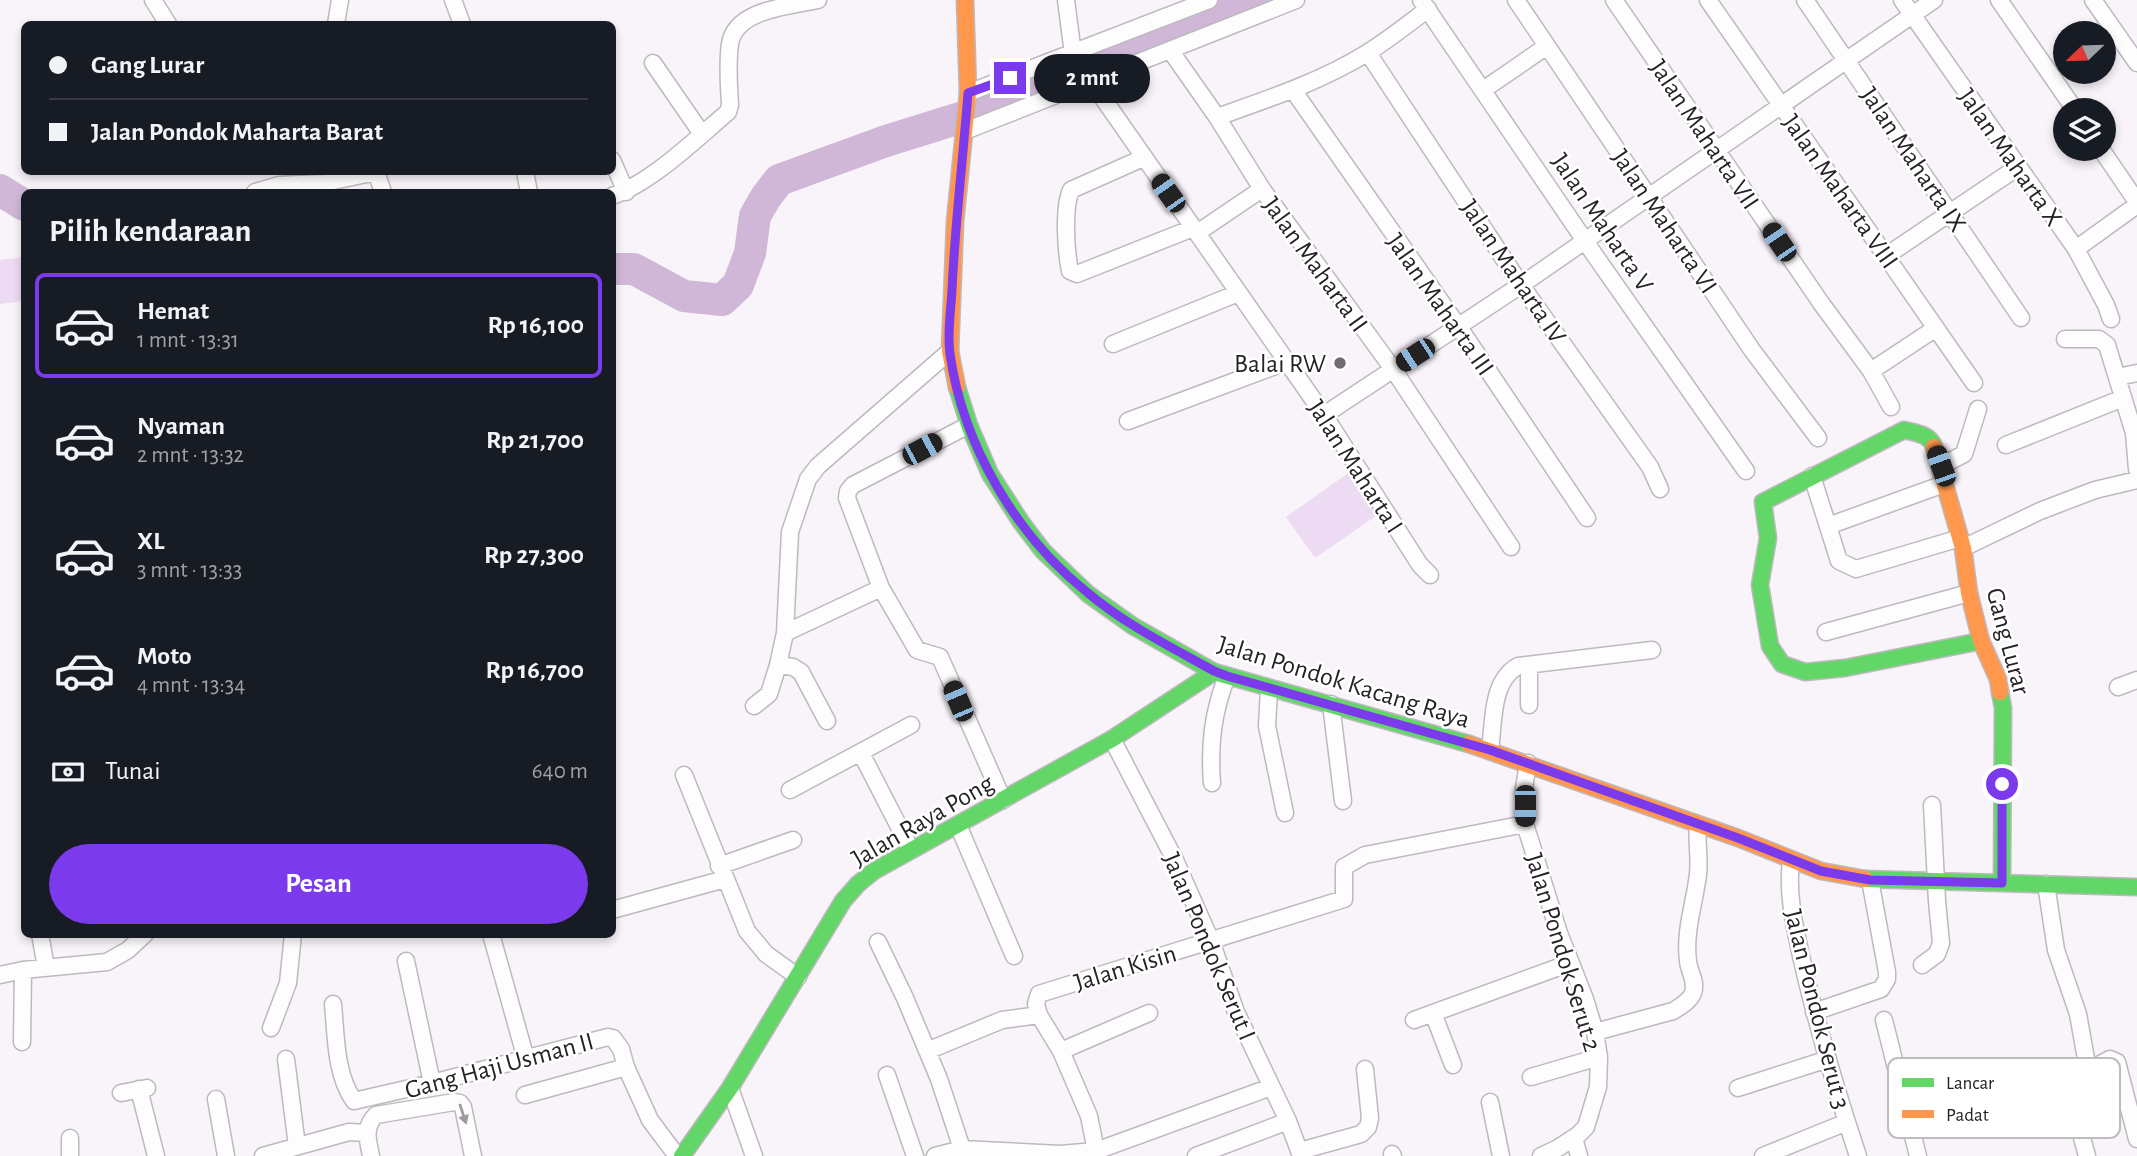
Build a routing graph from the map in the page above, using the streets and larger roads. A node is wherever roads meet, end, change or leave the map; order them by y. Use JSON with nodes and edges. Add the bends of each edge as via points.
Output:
{"nodes":[{"id":1,"x":153,"y":0,"type":"edge"},
{"id":2,"x":340,"y":0,"type":"edge"},
{"id":3,"x":453,"y":0,"type":"edge"},
{"id":4,"x":818,"y":0,"type":"edge"},
{"id":5,"x":965,"y":0,"type":"edge"},
{"id":6,"x":1066,"y":0,"type":"edge"},
{"id":7,"x":1209,"y":0,"type":"edge"},
{"id":8,"x":1296,"y":0,"type":"edge"},
{"id":9,"x":1516,"y":0,"type":"edge"},
{"id":10,"x":1614,"y":0,"type":"edge"},
{"id":11,"x":1708,"y":0,"type":"edge"},
{"id":12,"x":1805,"y":0,"type":"edge"},
{"id":13,"x":1902,"y":0,"type":"edge"},
{"id":14,"x":1934,"y":0,"type":"edge"},
{"id":15,"x":1999,"y":0,"type":"edge"},
{"id":16,"x":2093,"y":0,"type":"edge"},
{"id":17,"x":1425,"y":5,"type":"edge"},
{"id":18,"x":1912,"y":15,"type":"junction"},
{"id":19,"x":166,"y":21,"type":"edge"},
{"id":20,"x":336,"y":21,"type":"edge"},
{"id":21,"x":461,"y":21,"type":"edge"},
{"id":22,"x":1547,"y":46,"type":"junction"},
{"id":23,"x":1170,"y":50,"type":"junction"},
{"id":24,"x":1368,"y":53,"type":"junction"},
{"id":25,"x":1073,"y":54,"type":"junction"},
{"id":26,"x":1847,"y":60,"type":"junction"},
{"id":27,"x":653,"y":63,"type":"dead end"},
{"id":28,"x":2137,"y":63,"type":"edge"},
{"id":29,"x":1091,"y":81,"type":"junction"},
{"id":30,"x":1483,"y":89,"type":"junction"},
{"id":31,"x":1293,"y":90,"type":"junction"},
{"id":32,"x":2067,"y":98,"type":"edge"},
{"id":33,"x":967,"y":99,"type":"junction"},
{"id":34,"x":1781,"y":105,"type":"junction"},
{"id":35,"x":1217,"y":117,"type":"junction"},
{"id":36,"x":965,"y":129,"type":"junction"},
{"id":37,"x":702,"y":134,"type":"junction"},
{"id":38,"x":1717,"y":150,"type":"junction"},
{"id":39,"x":1143,"y":158,"type":"junction"},
{"id":40,"x":2109,"y":161,"type":"edge"},
{"id":41,"x":2018,"y":167,"type":"junction"},
{"id":42,"x":362,"y":175,"type":"edge"},
{"id":43,"x":615,"y":175,"type":"edge"},
{"id":44,"x":267,"y":189,"type":"edge"},
{"id":45,"x":1262,"y":189,"type":"junction"},
{"id":46,"x":619,"y":194,"type":"edge"},
{"id":47,"x":1649,"y":197,"type":"junction"},
{"id":48,"x":2137,"y":203,"type":"edge"},
{"id":49,"x":1951,"y":214,"type":"junction"},
{"id":50,"x":1195,"y":231,"type":"junction"},
{"id":51,"x":1585,"y":241,"type":"junction"},
{"id":52,"x":2076,"y":249,"type":"junction"},
{"id":53,"x":1886,"y":256,"type":"junction"},
{"id":54,"x":1521,"y":285,"type":"junction"},
{"id":55,"x":1238,"y":293,"type":"junction"},
{"id":56,"x":2021,"y":318,"type":"dead end"},
{"id":57,"x":2111,"y":319,"type":"dead end"},
{"id":58,"x":1458,"y":326,"type":"junction"},
{"id":59,"x":1936,"y":328,"type":"junction"},
{"id":60,"x":2066,"y":339,"type":"dead end"},
{"id":61,"x":1113,"y":344,"type":"dead end"},
{"id":62,"x":950,"y":351,"type":"junction"},
{"id":63,"x":1286,"y":362,"type":"junction"},
{"id":64,"x":1393,"y":369,"type":"junction"},
{"id":65,"x":1871,"y":371,"type":"junction"},
{"id":66,"x":2137,"y":373,"type":"edge"},
{"id":67,"x":2117,"y":377,"type":"junction"},
{"id":68,"x":1974,"y":383,"type":"dead end"},
{"id":69,"x":2123,"y":398,"type":"junction"},
{"id":70,"x":1891,"y":407,"type":"dead end"},
{"id":71,"x":1978,"y":409,"type":"dead end"},
{"id":72,"x":1324,"y":415,"type":"junction"},
{"id":73,"x":1128,"y":421,"type":"dead end"},
{"id":74,"x":969,"y":425,"type":"junction"},
{"id":75,"x":1818,"y":438,"type":"dead end"},
{"id":76,"x":2006,"y":445,"type":"dead end"},
{"id":77,"x":1941,"y":466,"type":"junction"},
{"id":78,"x":2137,"y":468,"type":"edge"},
{"id":79,"x":1746,"y":471,"type":"dead end"},
{"id":80,"x":1812,"y":476,"type":"junction"},
{"id":81,"x":2137,"y":480,"type":"edge"},
{"id":82,"x":1944,"y":484,"type":"junction"},
{"id":83,"x":1660,"y":489,"type":"dead end"},
{"id":84,"x":1587,"y":519,"type":"dead end"},
{"id":85,"x":1828,"y":526,"type":"junction"},
{"id":86,"x":1962,"y":543,"type":"junction"},
{"id":87,"x":1511,"y":547,"type":"dead end"},
{"id":88,"x":1430,"y":575,"type":"dead end"},
{"id":89,"x":881,"y":587,"type":"junction"},
{"id":90,"x":1969,"y":593,"type":"junction"},
{"id":91,"x":1826,"y":632,"type":"dead end"},
{"id":92,"x":785,"y":633,"type":"junction"},
{"id":93,"x":1981,"y":641,"type":"junction"},
{"id":94,"x":1652,"y":650,"type":"dead end"},
{"id":95,"x":778,"y":665,"type":"junction"},
{"id":96,"x":1530,"y":665,"type":"junction"},
{"id":97,"x":1221,"y":674,"type":"junction"},
{"id":98,"x":2137,"y":680,"type":"edge"},
{"id":99,"x":2118,"y":687,"type":"dead end"},
{"id":100,"x":1269,"y":689,"type":"junction"},
{"id":101,"x":1331,"y":704,"type":"junction"},
{"id":102,"x":1529,"y":705,"type":"dead end"},
{"id":103,"x":754,"y":706,"type":"dead end"},
{"id":104,"x":827,"y":721,"type":"dead end"},
{"id":105,"x":911,"y":725,"type":"dead end"},
{"id":106,"x":1112,"y":739,"type":"junction"},
{"id":107,"x":1490,"y":750,"type":"junction"},
{"id":108,"x":860,"y":753,"type":"junction"},
{"id":109,"x":1528,"y":763,"type":"junction"},
{"id":110,"x":684,"y":775,"type":"dead end"},
{"id":111,"x":1212,"y":783,"type":"dead end"},
{"id":112,"x":790,"y":790,"type":"dead end"},
{"id":113,"x":1003,"y":800,"type":"junction"},
{"id":114,"x":1343,"y":801,"type":"dead end"},
{"id":115,"x":1932,"y":805,"type":"dead end"},
{"id":116,"x":1285,"y":813,"type":"dead end"},
{"id":117,"x":1525,"y":824,"type":"junction"},
{"id":118,"x":958,"y":825,"type":"junction"},
{"id":119,"x":1698,"y":825,"type":"junction"},
{"id":120,"x":793,"y":840,"type":"dead end"},
{"id":121,"x":911,"y":850,"type":"junction"},
{"id":122,"x":1791,"y":861,"type":"junction"},
{"id":123,"x":722,"y":873,"type":"junction"},
{"id":124,"x":1870,"y":880,"type":"junction"},
{"id":125,"x":1936,"y":881,"type":"junction"},
{"id":126,"x":2002,"y":883,"type":"junction"},
{"id":127,"x":2046,"y":884,"type":"junction"},
{"id":128,"x":2137,"y":887,"type":"edge"},
{"id":129,"x":616,"y":909,"type":"edge"},
{"id":130,"x":41,"y":938,"type":"edge"},
{"id":131,"x":141,"y":938,"type":"edge"},
{"id":132,"x":293,"y":938,"type":"edge"},
{"id":133,"x":492,"y":938,"type":"edge"},
{"id":134,"x":1211,"y":940,"type":"junction"},
{"id":135,"x":878,"y":942,"type":"dead end"},
{"id":136,"x":1014,"y":956,"type":"dead end"},
{"id":137,"x":405,"y":961,"type":"dead end"},
{"id":138,"x":1570,"y":963,"type":"junction"},
{"id":139,"x":1922,"y":964,"type":"dead end"},
{"id":140,"x":46,"y":967,"type":"junction"},
{"id":141,"x":23,"y":970,"type":"junction"},
{"id":142,"x":0,"y":975,"type":"edge"},
{"id":143,"x":798,"y":977,"type":"junction"},
{"id":144,"x":333,"y":1004,"type":"dead end"},
{"id":145,"x":1814,"y":1012,"type":"junction"},
{"id":146,"x":1149,"y":1013,"type":"dead end"},
{"id":147,"x":1433,"y":1013,"type":"junction"},
{"id":148,"x":1039,"y":1015,"type":"junction"},
{"id":149,"x":1414,"y":1020,"type":"dead end"},
{"id":150,"x":1884,"y":1020,"type":"dead end"},
{"id":151,"x":271,"y":1028,"type":"dead end"},
{"id":152,"x":1595,"y":1032,"type":"junction"},
{"id":153,"x":22,"y":1042,"type":"dead end"},
{"id":154,"x":927,"y":1051,"type":"junction"},
{"id":155,"x":1061,"y":1051,"type":"junction"},
{"id":156,"x":1599,"y":1057,"type":"junction"},
{"id":157,"x":1894,"y":1058,"type":"edge"},
{"id":158,"x":2086,"y":1058,"type":"edge"},
{"id":159,"x":286,"y":1059,"type":"dead end"},
{"id":160,"x":526,"y":1059,"type":"junction"},
{"id":161,"x":1828,"y":1059,"type":"junction"},
{"id":162,"x":1453,"y":1065,"type":"dead end"},
{"id":163,"x":626,"y":1067,"type":"junction"},
{"id":164,"x":1365,"y":1069,"type":"dead end"},
{"id":165,"x":2120,"y":1074,"type":"edge"},
{"id":166,"x":887,"y":1075,"type":"dead end"},
{"id":167,"x":1531,"y":1077,"type":"dead end"},
{"id":168,"x":432,"y":1083,"type":"junction"},
{"id":169,"x":1270,"y":1087,"type":"junction"},
{"id":170,"x":730,"y":1088,"type":"junction"},
{"id":171,"x":1738,"y":1088,"type":"dead end"},
{"id":172,"x":121,"y":1093,"type":"dead end"},
{"id":173,"x":526,"y":1095,"type":"dead end"},
{"id":174,"x":216,"y":1099,"type":"dead end"},
{"id":175,"x":1490,"y":1102,"type":"dead end"},
{"id":176,"x":1288,"y":1121,"type":"junction"},
{"id":177,"x":1847,"y":1122,"type":"junction"},
{"id":178,"x":366,"y":1133,"type":"junction"},
{"id":179,"x":70,"y":1138,"type":"dead end"},
{"id":180,"x":1574,"y":1138,"type":"junction"},
{"id":181,"x":1914,"y":1138,"type":"edge"},
{"id":182,"x":2082,"y":1138,"type":"edge"},
{"id":183,"x":2137,"y":1139,"type":"edge"},
{"id":184,"x":297,"y":1146,"type":"junction"},
{"id":185,"x":962,"y":1149,"type":"junction"},
{"id":186,"x":1009,"y":1153,"type":"edge"},
{"id":187,"x":1301,"y":1153,"type":"edge"},
{"id":188,"x":1096,"y":1154,"type":"edge"},
{"id":189,"x":70,"y":1156,"type":"edge"},
{"id":190,"x":156,"y":1156,"type":"edge"},
{"id":191,"x":226,"y":1156,"type":"edge"},
{"id":192,"x":263,"y":1156,"type":"edge"},
{"id":193,"x":371,"y":1156,"type":"edge"},
{"id":194,"x":473,"y":1156,"type":"edge"},
{"id":195,"x":677,"y":1156,"type":"edge"},
{"id":196,"x":682,"y":1156,"type":"edge"},
{"id":197,"x":754,"y":1156,"type":"edge"},
{"id":198,"x":915,"y":1156,"type":"edge"},
{"id":199,"x":935,"y":1156,"type":"edge"},
{"id":200,"x":1196,"y":1156,"type":"edge"},
{"id":201,"x":1501,"y":1156,"type":"edge"},
{"id":202,"x":1541,"y":1156,"type":"edge"},
{"id":203,"x":1580,"y":1156,"type":"edge"},
{"id":204,"x":1763,"y":1156,"type":"edge"},
{"id":205,"x":1858,"y":1156,"type":"edge"},
{"id":206,"x":1918,"y":1156,"type":"edge"},
{"id":207,"x":2087,"y":1156,"type":"edge"}],
"edges":[{"from":1,"to":19,"type":"street"},
{"from":2,"to":20,"type":"street"},
{"from":3,"to":21,"type":"street"},
{"from":4,"to":37,"type":"street","via":[[750,18],[737,26],[730,41],[728,112]]},
{"from":5,"to":33,"type":"street","name":"Jalan Pondok Kacang Raya"},
{"from":6,"to":25,"type":"street"},
{"from":7,"to":25,"type":"street"},
{"from":8,"to":23,"type":"street"},
{"from":9,"to":22,"type":"street","name":"Jalan Maharta VI"},
{"from":10,"to":38,"type":"street","name":"Jalan Maharta VII"},
{"from":11,"to":34,"type":"street","name":"Jalan Maharta VIII"},
{"from":12,"to":26,"type":"street","name":"Jalan Maharta IX"},
{"from":13,"to":18,"type":"street","name":"Jalan Maharta X"},
{"from":14,"to":18,"type":"street"},
{"from":15,"to":32,"type":"street"},
{"from":16,"to":28,"type":"street"},
{"from":17,"to":24,"type":"street"},
{"from":17,"to":30,"type":"street","name":"Jalan Maharta V"},
{"from":18,"to":26,"type":"street"},
{"from":18,"to":41,"type":"street","name":"Jalan Maharta X"},
{"from":22,"to":30,"type":"street"},
{"from":22,"to":47,"type":"street","name":"Jalan Maharta VI"},
{"from":23,"to":29,"type":"street"},
{"from":23,"to":35,"type":"street","name":"Jalan Maharta II"},
{"from":24,"to":31,"type":"street"},
{"from":24,"to":54,"type":"street","name":"Jalan Maharta IV"},
{"from":25,"to":33,"type":"street"},
{"from":26,"to":34,"type":"street"},
{"from":26,"to":49,"type":"street","name":"Jalan Maharta IX"},
{"from":27,"to":37,"type":"street"},
{"from":29,"to":36,"type":"street"},
{"from":29,"to":39,"type":"street","name":"Jalan Maharta I"},
{"from":30,"to":51,"type":"street","name":"Jalan Maharta V"},
{"from":31,"to":35,"type":"street"},
{"from":31,"to":58,"type":"street","name":"Jalan Maharta III"},
{"from":33,"to":36,"type":"street","name":"Jalan Pondok Kacang Raya"},
{"from":34,"to":38,"type":"street"},
{"from":34,"to":53,"type":"street","name":"Jalan Maharta VIII"},
{"from":35,"to":45,"type":"street","name":"Jalan Maharta II"},
{"from":36,"to":62,"type":"street","name":"Jalan Pondok Kacang Raya","via":[[955,222]]},
{"from":37,"to":46,"type":"street"},
{"from":38,"to":47,"type":"street"},
{"from":38,"to":65,"type":"street","name":"Jalan Maharta VII"},
{"from":39,"to":50,"type":"street","name":"Jalan Maharta I"},
{"from":39,"to":50,"type":"street","via":[[1071,190],[1070,271],[1077,274]]},
{"from":40,"to":48,"type":"street"},
{"from":41,"to":49,"type":"street"},
{"from":41,"to":52,"type":"street","name":"Jalan Maharta X"},
{"from":42,"to":44,"type":"street"},
{"from":43,"to":46,"type":"street"},
{"from":45,"to":50,"type":"street"},
{"from":45,"to":64,"type":"street","name":"Jalan Maharta II"},
{"from":47,"to":51,"type":"street"},
{"from":47,"to":75,"type":"street","name":"Jalan Maharta VI","via":[[1752,350]]},
{"from":48,"to":52,"type":"street"},
{"from":49,"to":53,"type":"street"},
{"from":49,"to":56,"type":"street","name":"Jalan Maharta IX"},
{"from":50,"to":55,"type":"street","name":"Jalan Maharta I"},
{"from":51,"to":54,"type":"street"},
{"from":51,"to":79,"type":"street","name":"Jalan Maharta V"},
{"from":52,"to":57,"type":"street","name":"Jalan Maharta X"},
{"from":53,"to":59,"type":"street","name":"Jalan Maharta VIII"},
{"from":54,"to":58,"type":"street"},
{"from":54,"to":83,"type":"street","name":"Jalan Maharta IV","via":[[1650,467]]},
{"from":55,"to":61,"type":"street"},
{"from":55,"to":63,"type":"street","name":"Jalan Maharta I"},
{"from":58,"to":64,"type":"street"},
{"from":58,"to":84,"type":"street","name":"Jalan Maharta III"},
{"from":59,"to":65,"type":"street"},
{"from":59,"to":68,"type":"street","name":"Jalan Maharta VIII"},
{"from":60,"to":67,"type":"street","via":[[2099,338],[2107,345]]},
{"from":62,"to":74,"type":"street","name":"Jalan Pondok Kacang Raya"},
{"from":62,"to":92,"type":"street","via":[[818,466],[808,480],[790,532]]},
{"from":63,"to":72,"type":"street","name":"Jalan Maharta I"},
{"from":63,"to":73,"type":"street"},
{"from":64,"to":72,"type":"street"},
{"from":64,"to":87,"type":"street","name":"Jalan Maharta II"},
{"from":65,"to":70,"type":"street","name":"Jalan Maharta VII"},
{"from":66,"to":67,"type":"street"},
{"from":67,"to":69,"type":"street"},
{"from":69,"to":76,"type":"street"},
{"from":69,"to":78,"type":"street","via":[[2134,433]]},
{"from":71,"to":77,"type":"street","via":[[1964,454]]},
{"from":72,"to":88,"type":"street","name":"Jalan Maharta I"},
{"from":74,"to":89,"type":"street","via":[[848,491]]},
{"from":74,"to":97,"type":"street","name":"Jalan Pondok Kacang Raya","via":[[990,474],[1021,522],[1069,577],[1133,626]]},
{"from":77,"to":80,"type":"street","name":"Gang Lurar","via":[[1932,442],[1904,430]]},
{"from":77,"to":82,"type":"street","name":"Gang Lurar"},
{"from":80,"to":85,"type":"street"},
{"from":80,"to":93,"type":"street","name":"Gang Lurar","via":[[1763,502],[1768,538],[1760,585],[1770,646],[1782,664],[1805,672],[1845,668]]},
{"from":81,"to":86,"type":"street","via":[[2095,490]]},
{"from":82,"to":85,"type":"street"},
{"from":82,"to":86,"type":"street","name":"Gang Lurar"},
{"from":85,"to":86,"type":"street","via":[[1839,561],[1856,569]]},
{"from":86,"to":90,"type":"street","name":"Gang Lurar"},
{"from":89,"to":92,"type":"street"},
{"from":89,"to":113,"type":"street","via":[[912,643],[922,652],[936,654],[942,662]]},
{"from":90,"to":91,"type":"street"},
{"from":90,"to":93,"type":"street","name":"Gang Lurar"},
{"from":92,"to":95,"type":"street"},
{"from":93,"to":126,"type":"street","name":"Gang Lurar","via":[[1998,679],[2003,708]]},
{"from":94,"to":96,"type":"street"},
{"from":95,"to":103,"type":"street","via":[[769,694]]},
{"from":95,"to":104,"type":"street","via":[[801,672]]},
{"from":96,"to":102,"type":"street"},
{"from":96,"to":107,"type":"street","via":[[1507,673],[1499,685]]},
{"from":97,"to":100,"type":"street","name":"Jalan Pondok Kacang Raya"},
{"from":97,"to":106,"type":"street","name":"Jalan Raya Pong"},
{"from":97,"to":111,"type":"street","via":[[1209,751]]},
{"from":98,"to":99,"type":"street"},
{"from":100,"to":101,"type":"street","name":"Jalan Pondok Kacang Raya"},
{"from":100,"to":116,"type":"street","via":[[1267,726]]},
{"from":101,"to":107,"type":"street","name":"Jalan Pondok Kacang Raya"},
{"from":101,"to":114,"type":"street"},
{"from":105,"to":108,"type":"street"},
{"from":106,"to":113,"type":"street","name":"Jalan Raya Pong"},
{"from":106,"to":134,"type":"street","name":"Jalan Pondok Serut I"},
{"from":107,"to":109,"type":"street","name":"Jalan Pondok Kacang Raya"},
{"from":108,"to":112,"type":"street"},
{"from":108,"to":121,"type":"street"},
{"from":109,"to":117,"type":"street","name":"Jalan Pondok Serut 2"},
{"from":109,"to":119,"type":"street","name":"Jalan Pondok Kacang Raya"},
{"from":110,"to":123,"type":"street"},
{"from":113,"to":118,"type":"street","name":"Jalan Raya Pong"},
{"from":115,"to":125,"type":"street"},
{"from":117,"to":134,"type":"street","name":"Jalan Kisin","via":[[1365,855],[1344,867],[1344,899]]},
{"from":117,"to":138,"type":"street","name":"Jalan Pondok Serut 2"},
{"from":118,"to":121,"type":"street","name":"Jalan Raya Pong"},
{"from":118,"to":136,"type":"street"},
{"from":119,"to":122,"type":"street","name":"Jalan Pondok Kacang Raya"},
{"from":119,"to":152,"type":"street","via":[[1698,873],[1688,960],[1695,983],[1693,994],[1673,1011]]},
{"from":120,"to":123,"type":"street"},
{"from":121,"to":143,"type":"street","name":"Jalan Raya Pong","via":[[858,884]]},
{"from":122,"to":124,"type":"street","name":"Jalan Pondok Kacang Raya"},
{"from":122,"to":145,"type":"street","name":"Jalan Pondok Serut 3","via":[[1791,907]]},
{"from":123,"to":129,"type":"street"},
{"from":123,"to":143,"type":"street","via":[[757,945]]},
{"from":124,"to":125,"type":"street","name":"Jalan Pondok Kacang Raya"},
{"from":124,"to":145,"type":"street","via":[[1887,972],[1885,984]]},
{"from":125,"to":126,"type":"street","name":"Jalan Pondok Kacang Raya"},
{"from":125,"to":139,"type":"street","via":[[1941,943],[1937,954]]},
{"from":126,"to":127,"type":"street","name":"Jalan Pondok Kacang Raya"},
{"from":127,"to":128,"type":"street","name":"Jalan Pondok Kacang Raya"},
{"from":127,"to":158,"type":"street","via":[[2056,950],[2078,1014]]},
{"from":130,"to":140,"type":"street"},
{"from":131,"to":140,"type":"street","via":[[107,962]]},
{"from":132,"to":151,"type":"street","via":[[288,983]]},
{"from":133,"to":160,"type":"street"},
{"from":134,"to":148,"type":"street","name":"Jalan Kisin","via":[[1039,995]]},
{"from":134,"to":169,"type":"street","name":"Jalan Pondok Serut I","via":[[1236,1012]]},
{"from":135,"to":154,"type":"street"},
{"from":137,"to":168,"type":"street"},
{"from":138,"to":147,"type":"street"},
{"from":138,"to":152,"type":"street","name":"Jalan Pondok Serut 2"},
{"from":140,"to":141,"type":"street"},
{"from":141,"to":142,"type":"street"},
{"from":141,"to":153,"type":"street"},
{"from":143,"to":170,"type":"street","name":"Jalan Raya Pong"},
{"from":144,"to":168,"type":"street","name":"Gang Haji Usman II","via":[[341,1070],[354,1101]]},
{"from":145,"to":161,"type":"street","name":"Jalan Pondok Serut 3"},
{"from":146,"to":155,"type":"street"},
{"from":147,"to":149,"type":"street"},
{"from":147,"to":162,"type":"street"},
{"from":148,"to":154,"type":"street","via":[[1002,1020]]},
{"from":148,"to":155,"type":"street"},
{"from":150,"to":157,"type":"street"},
{"from":152,"to":156,"type":"street","name":"Jalan Pondok Serut 2"},
{"from":154,"to":185,"type":"street"},
{"from":155,"to":188,"type":"street","via":[[1089,1116]]},
{"from":156,"to":167,"type":"street"},
{"from":156,"to":180,"type":"street","name":"Jalan Pondok Serut 2","via":[[1593,1107],[1586,1127]]},
{"from":159,"to":184,"type":"street"},
{"from":160,"to":163,"type":"street","name":"Gang Haji Usman II","via":[[608,1037],[619,1043]]},
{"from":160,"to":168,"type":"street","name":"Gang Haji Usman II"},
{"from":161,"to":171,"type":"street"},
{"from":161,"to":177,"type":"street","name":"Jalan Pondok Serut 3"},
{"from":163,"to":173,"type":"street"},
{"from":163,"to":195,"type":"street","name":"Gang Haji Usman II","via":[[650,1120]]},
{"from":164,"to":187,"type":"street","via":[[1368,1127],[1361,1134]]},
{"from":165,"to":183,"type":"street"},
{"from":166,"to":198,"type":"street"},
{"from":169,"to":176,"type":"street","name":"Jalan Pondok Serut I"},
{"from":169,"to":188,"type":"street"},
{"from":170,"to":196,"type":"street","name":"Jalan Raya Pong"},
{"from":170,"to":197,"type":"street"},
{"from":172,"to":190,"type":"street","via":[[144,1088]]},
{"from":174,"to":191,"type":"street"},
{"from":175,"to":201,"type":"street"},
{"from":176,"to":187,"type":"street","name":"Jalan Pondok Serut I"},
{"from":176,"to":200,"type":"street"},
{"from":177,"to":204,"type":"street"},
{"from":177,"to":205,"type":"street","name":"Jalan Pondok Serut 3"},
{"from":178,"to":184,"type":"street","via":[[349,1132]]},
{"from":178,"to":193,"type":"street"},
{"from":178,"to":194,"type":"street","one_way":true,"via":[[376,1115],[460,1103]]},
{"from":179,"to":189,"type":"street"},
{"from":180,"to":202,"type":"street","name":"Jalan Pondok Serut 2"},
{"from":180,"to":203,"type":"street"},
{"from":181,"to":206,"type":"street"},
{"from":182,"to":207,"type":"street"},
{"from":184,"to":192,"type":"street"},
{"from":185,"to":186,"type":"street"},
{"from":185,"to":199,"type":"street"},
{"from":186,"to":188,"type":"street"}]}
